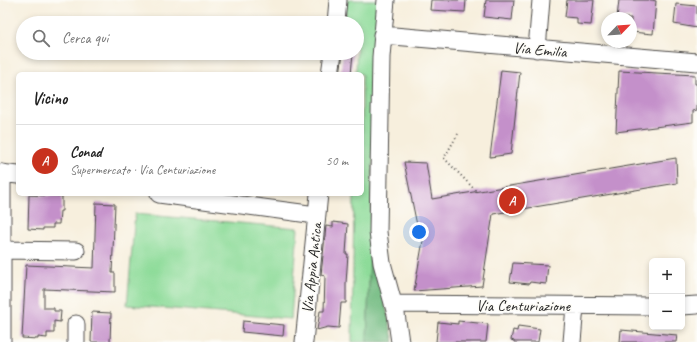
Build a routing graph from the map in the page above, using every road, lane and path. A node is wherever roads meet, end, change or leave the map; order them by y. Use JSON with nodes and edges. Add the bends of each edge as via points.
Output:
{"nodes":[{"id":1,"x":338,"y":0,"type":"edge"},
{"id":2,"x":386,"y":0,"type":"edge"},
{"id":3,"x":541,"y":0,"type":"edge"},
{"id":4,"x":337,"y":16,"type":"edge"},
{"id":5,"x":382,"y":35,"type":"junction"},
{"id":6,"x":537,"y":49,"type":"junction"},
{"id":7,"x":332,"y":60,"type":"edge"},
{"id":8,"x":697,"y":62,"type":"edge"},
{"id":9,"x":330,"y":72,"type":"edge"},
{"id":10,"x":458,"y":134,"type":"dead end"},
{"id":11,"x":7,"y":174,"type":"edge"},
{"id":12,"x":476,"y":191,"type":"dead end"},
{"id":13,"x":174,"y":196,"type":"edge"},
{"id":14,"x":318,"y":196,"type":"edge"},
{"id":15,"x":316,"y":215,"type":"junction"},
{"id":16,"x":2,"y":250,"type":"junction"},
{"id":17,"x":76,"y":251,"type":"dead end"},
{"id":18,"x":1,"y":293,"type":"edge"},
{"id":19,"x":393,"y":304,"type":"junction"},
{"id":20,"x":575,"y":306,"type":"junction"},
{"id":21,"x":649,"y":306,"type":"edge"},
{"id":22,"x":685,"y":306,"type":"edge"},
{"id":23,"x":697,"y":306,"type":"edge"},
{"id":24,"x":76,"y":324,"type":"dead end"},
{"id":25,"x":2,"y":342,"type":"edge"},
{"id":26,"x":76,"y":342,"type":"edge"},
{"id":27,"x":304,"y":342,"type":"edge"},
{"id":28,"x":400,"y":342,"type":"edge"},
{"id":29,"x":572,"y":342,"type":"edge"}],
"edges":[{"from":1,"to":4,"type":"street"},
{"from":2,"to":5,"type":"street"},
{"from":3,"to":6,"type":"street"},
{"from":5,"to":6,"type":"street","name":"Via Emilia"},
{"from":5,"to":19,"type":"street","via":[[378,232],[382,263]]},
{"from":6,"to":8,"type":"street","name":"Via Emilia"},
{"from":7,"to":9,"type":"street"},
{"from":10,"to":12,"type":"path","via":[[444,158]]},
{"from":11,"to":16,"type":"street"},
{"from":13,"to":15,"type":"street"},
{"from":14,"to":15,"type":"street","name":"Via Appia Antica"},
{"from":15,"to":27,"type":"street","name":"Via Appia Antica"},
{"from":16,"to":17,"type":"street"},
{"from":16,"to":18,"type":"street"},
{"from":18,"to":25,"type":"street"},
{"from":19,"to":20,"type":"street","name":"Via Centuriazione"},
{"from":19,"to":28,"type":"street"},
{"from":20,"to":21,"type":"street","name":"Via Centuriazione"},
{"from":20,"to":29,"type":"street"},
{"from":22,"to":23,"type":"street"},
{"from":24,"to":26,"type":"street"}]}
